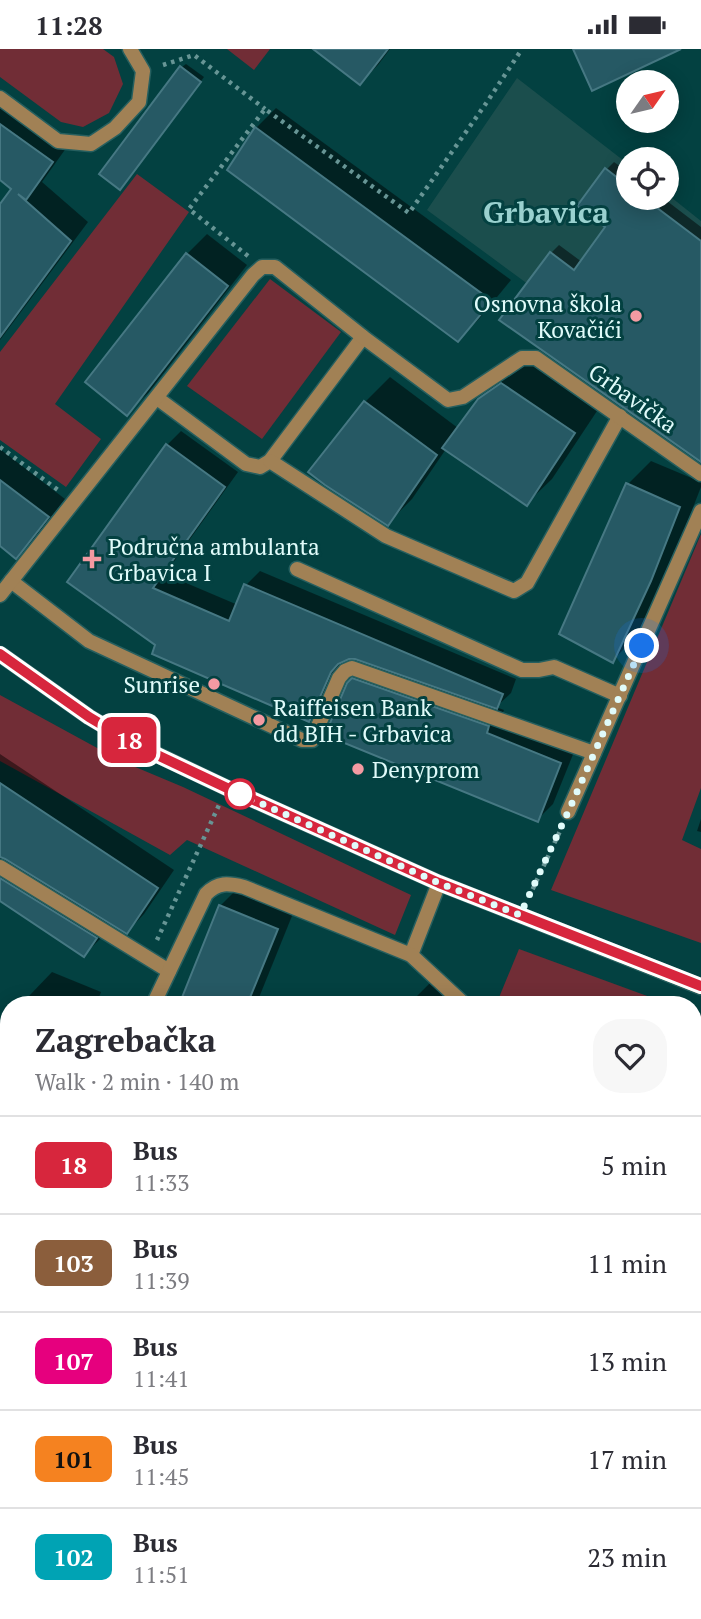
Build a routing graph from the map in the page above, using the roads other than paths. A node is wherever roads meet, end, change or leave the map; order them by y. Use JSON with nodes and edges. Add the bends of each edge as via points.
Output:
{"nodes":[{"id":1,"x":130,"y":49,"type":"edge"},
{"id":2,"x":0,"y":98,"type":"edge"},
{"id":3,"x":363,"y":337,"type":"junction"},
{"id":4,"x":157,"y":398,"type":"junction"},
{"id":5,"x":620,"y":417,"type":"junction"},
{"id":6,"x":270,"y":461,"type":"junction"},
{"id":7,"x":701,"y":474,"type":"edge"},
{"id":8,"x":701,"y":511,"type":"edge"},
{"id":9,"x":297,"y":569,"type":"dead end"},
{"id":10,"x":11,"y":581,"type":"junction"},
{"id":11,"x":0,"y":595,"type":"edge"},
{"id":12,"x":0,"y":654,"type":"edge"},
{"id":13,"x":620,"y":696,"type":"junction"},
{"id":14,"x":594,"y":753,"type":"junction"},
{"id":15,"x":568,"y":812,"type":"road end"},
{"id":16,"x":0,"y":867,"type":"edge"},
{"id":17,"x":439,"y":883,"type":"junction"},
{"id":18,"x":411,"y":955,"type":"junction"},
{"id":19,"x":169,"y":971,"type":"junction"},
{"id":20,"x":701,"y":986,"type":"edge"},
{"id":21,"x":157,"y":996,"type":"edge"},
{"id":22,"x":455,"y":996,"type":"edge"}],
"edges":[{"from":1,"to":2,"type":"street","via":[[143,71],[139,102],[115,128],[91,144],[58,141]]},
{"from":3,"to":4,"type":"street","name":"Grbavička","via":[[275,267],[262,267]]},
{"from":3,"to":5,"type":"street","name":"Grbavička","via":[[447,400],[463,397],[522,358],[536,358]]},
{"from":3,"to":6,"type":"street"},
{"from":4,"to":6,"type":"street","via":[[246,464],[260,467]]},
{"from":4,"to":10,"type":"street"},
{"from":5,"to":6,"type":"street","via":[[527,583],[514,591],[386,536]]},
{"from":5,"to":7,"type":"street","name":"Grbavička"},
{"from":8,"to":13,"type":"street"},
{"from":9,"to":13,"type":"street","via":[[522,670],[554,667]]},
{"from":10,"to":11,"type":"street"},
{"from":10,"to":14,"type":"street","via":[[89,641],[302,740],[312,740],[339,678],[352,668]]},
{"from":12,"to":17,"type":"main road","via":[[136,745]]},
{"from":13,"to":14,"type":"street"},
{"from":14,"to":15,"type":"street"},
{"from":16,"to":19,"type":"street"},
{"from":17,"to":18,"type":"street"},
{"from":17,"to":20,"type":"main road"},
{"from":18,"to":19,"type":"street","via":[[244,887],[223,883],[206,894]]},
{"from":18,"to":22,"type":"street"},
{"from":19,"to":21,"type":"street"}]}
